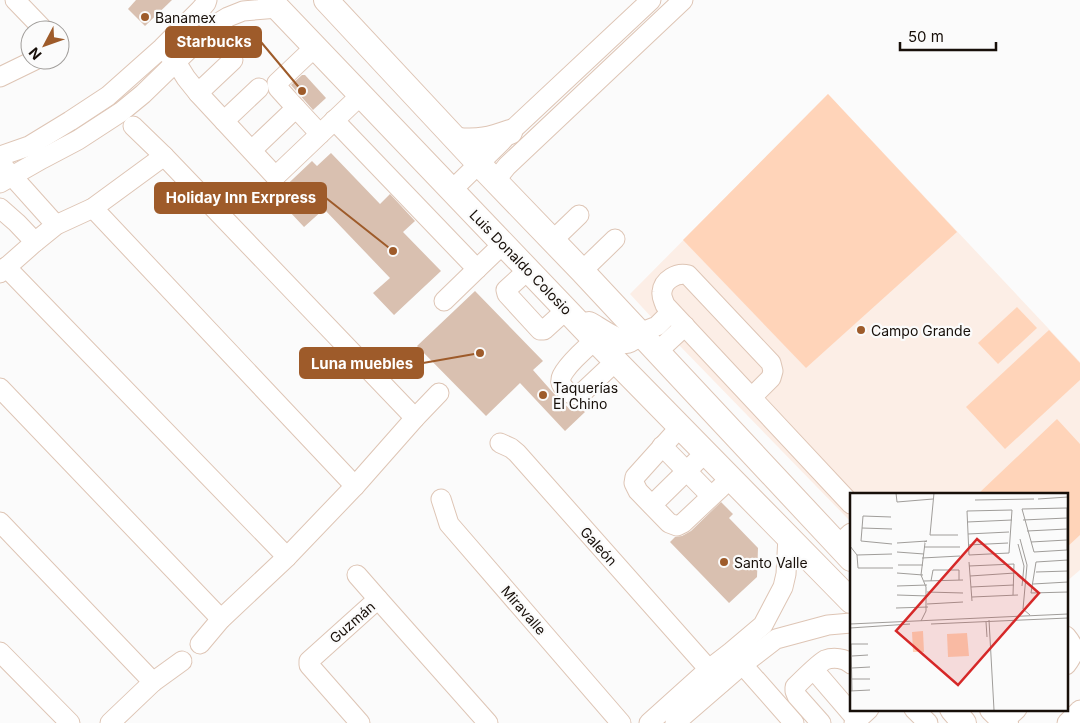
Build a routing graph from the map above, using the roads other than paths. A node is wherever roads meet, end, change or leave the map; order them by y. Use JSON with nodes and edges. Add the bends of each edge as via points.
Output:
{"nodes":[{"id":1,"x":15,"y":0,"type":"edge"},
{"id":2,"x":207,"y":0,"type":"edge"},
{"id":3,"x":326,"y":0,"type":"edge"},
{"id":4,"x":650,"y":0,"type":"edge"},
{"id":5,"x":655,"y":0,"type":"edge"},
{"id":6,"x":683,"y":0,"type":"edge"},
{"id":7,"x":274,"y":4,"type":"edge"},
{"id":8,"x":668,"y":14,"type":"junction"},
{"id":9,"x":34,"y":20,"type":"edge"},
{"id":10,"x":315,"y":47,"type":"junction"},
{"id":11,"x":162,"y":48,"type":"junction"},
{"id":12,"x":232,"y":60,"type":"dead end"},
{"id":13,"x":176,"y":62,"type":"junction"},
{"id":14,"x":20,"y":67,"type":"edge"},
{"id":15,"x":0,"y":77,"type":"edge"},
{"id":16,"x":259,"y":88,"type":"dead end"},
{"id":17,"x":198,"y":93,"type":"junction"},
{"id":18,"x":361,"y":95,"type":"junction"},
{"id":19,"x":108,"y":96,"type":"junction"},
{"id":20,"x":296,"y":108,"type":"junction"},
{"id":21,"x":127,"y":119,"type":"junction"},
{"id":22,"x":334,"y":120,"type":"junction"},
{"id":23,"x":224,"y":121,"type":"junction"},
{"id":24,"x":510,"y":132,"type":"junction"},
{"id":25,"x":320,"y":134,"type":"junction"},
{"id":26,"x":458,"y":140,"type":"junction"},
{"id":27,"x":252,"y":150,"type":"junction"},
{"id":28,"x":0,"y":156,"type":"edge"},
{"id":29,"x":164,"y":156,"type":"junction"},
{"id":30,"x":487,"y":172,"type":"junction"},
{"id":31,"x":4,"y":174,"type":"edge"},
{"id":32,"x":452,"y":190,"type":"junction"},
{"id":33,"x":0,"y":208,"type":"edge"},
{"id":34,"x":93,"y":208,"type":"junction"},
{"id":35,"x":579,"y":215,"type":"dead end"},
{"id":36,"x":56,"y":225,"type":"junction"},
{"id":37,"x":615,"y":239,"type":"dead end"},
{"id":38,"x":552,"y":241,"type":"junction"},
{"id":39,"x":35,"y":242,"type":"junction"},
{"id":40,"x":503,"y":244,"type":"junction"},
{"id":41,"x":477,"y":269,"type":"junction"},
{"id":42,"x":3,"y":270,"type":"edge"},
{"id":43,"x":528,"y":270,"type":"junction"},
{"id":44,"x":582,"y":271,"type":"junction"},
{"id":45,"x":444,"y":301,"type":"dead end"},
{"id":46,"x":671,"y":312,"type":"junction"},
{"id":47,"x":572,"y":316,"type":"junction"},
{"id":48,"x":685,"y":326,"type":"junction"},
{"id":49,"x":639,"y":333,"type":"junction"},
{"id":50,"x":595,"y":340,"type":"junction"},
{"id":51,"x":658,"y":351,"type":"junction"},
{"id":52,"x":616,"y":361,"type":"junction"},
{"id":53,"x":635,"y":380,"type":"junction"},
{"id":54,"x":0,"y":388,"type":"edge"},
{"id":55,"x":692,"y":388,"type":"junction"},
{"id":56,"x":439,"y":393,"type":"dead end"},
{"id":57,"x":752,"y":397,"type":"junction"},
{"id":58,"x":415,"y":418,"type":"junction"},
{"id":59,"x":680,"y":427,"type":"junction"},
{"id":60,"x":500,"y":443,"type":"dead end"},
{"id":61,"x":662,"y":446,"type":"junction"},
{"id":62,"x":705,"y":453,"type":"junction"},
{"id":63,"x":687,"y":470,"type":"junction"},
{"id":64,"x":730,"y":478,"type":"junction"},
{"id":65,"x":355,"y":486,"type":"junction"},
{"id":66,"x":712,"y":496,"type":"junction"},
{"id":67,"x":441,"y":499,"type":"dead end"},
{"id":68,"x":850,"y":503,"type":"edge"},
{"id":69,"x":652,"y":506,"type":"junction"},
{"id":70,"x":0,"y":522,"type":"edge"},
{"id":71,"x":781,"y":529,"type":"junction"},
{"id":72,"x":847,"y":546,"type":"edge"},
{"id":73,"x":287,"y":557,"type":"junction"},
{"id":74,"x":357,"y":575,"type":"dead end"},
{"id":75,"x":378,"y":599,"type":"junction"},
{"id":76,"x":850,"y":601,"type":"edge"},
{"id":77,"x":221,"y":619,"type":"junction"},
{"id":78,"x":850,"y":623,"type":"edge"},
{"id":79,"x":763,"y":625,"type":"junction"},
{"id":80,"x":1068,"y":638,"type":"edge"},
{"id":81,"x":776,"y":639,"type":"junction"},
{"id":82,"x":200,"y":644,"type":"dead end"},
{"id":83,"x":0,"y":652,"type":"edge"},
{"id":84,"x":737,"y":658,"type":"junction"},
{"id":85,"x":182,"y":661,"type":"dead end"},
{"id":86,"x":850,"y":663,"type":"edge"},
{"id":87,"x":1068,"y":663,"type":"edge"},
{"id":88,"x":814,"y":670,"type":"junction"},
{"id":89,"x":715,"y":676,"type":"junction"},
{"id":90,"x":153,"y":682,"type":"junction"},
{"id":91,"x":850,"y":708,"type":"edge"},
{"id":92,"x":915,"y":710,"type":"edge"},
{"id":93,"x":953,"y":710,"type":"edge"},
{"id":94,"x":1080,"y":710,"type":"edge"},
{"id":95,"x":618,"y":720,"type":"edge"},
{"id":96,"x":663,"y":721,"type":"edge"},
{"id":97,"x":70,"y":723,"type":"edge"},
{"id":98,"x":110,"y":723,"type":"edge"},
{"id":99,"x":360,"y":723,"type":"edge"},
{"id":100,"x":488,"y":723,"type":"edge"},
{"id":101,"x":794,"y":723,"type":"edge"},
{"id":102,"x":821,"y":723,"type":"edge"},
{"id":103,"x":928,"y":723,"type":"edge"},
{"id":104,"x":964,"y":723,"type":"edge"},
{"id":105,"x":1067,"y":723,"type":"edge"}],
"edges":[{"from":1,"to":9,"type":"street"},
{"from":2,"to":11,"type":"street"},
{"from":3,"to":26,"type":"main road"},
{"from":4,"to":24,"type":"street"},
{"from":5,"to":8,"type":"street"},
{"from":6,"to":8,"type":"street"},
{"from":7,"to":10,"type":"main road","name":"Luis Donaldo Colosio"},
{"from":7,"to":13,"type":"street","via":[[228,17],[213,26]]},
{"from":8,"to":30,"type":"street","via":[[507,166]]},
{"from":10,"to":18,"type":"main road","name":"Luis Donaldo Colosio"},
{"from":10,"to":20,"type":"street","via":[[277,83]]},
{"from":11,"to":13,"type":"street"},
{"from":11,"to":19,"type":"street"},
{"from":12,"to":17,"type":"street"},
{"from":13,"to":17,"type":"street"},
{"from":13,"to":21,"type":"street","via":[[143,94]]},
{"from":14,"to":15,"type":"street"},
{"from":16,"to":23,"type":"street"},
{"from":17,"to":23,"type":"street"},
{"from":18,"to":22,"type":"street"},
{"from":18,"to":32,"type":"main road","name":"Luis Donaldo Colosio"},
{"from":19,"to":21,"type":"street"},
{"from":19,"to":28,"type":"street","via":[[28,146]]},
{"from":20,"to":25,"type":"street"},
{"from":20,"to":27,"type":"street"},
{"from":21,"to":29,"type":"street"},
{"from":21,"to":31,"type":"street"},
{"from":22,"to":25,"type":"street"},
{"from":22,"to":41,"type":"street"},
{"from":23,"to":27,"type":"street"},
{"from":24,"to":26,"type":"main road","via":[[486,140]]},
{"from":24,"to":30,"type":"street","via":[[501,142]]},
{"from":25,"to":27,"type":"street","via":[[277,176]]},
{"from":26,"to":30,"type":"main road"},
{"from":29,"to":34,"type":"street"},
{"from":29,"to":58,"type":"street"},
{"from":30,"to":32,"type":"street"},
{"from":30,"to":38,"type":"main road"},
{"from":31,"to":36,"type":"street"},
{"from":32,"to":40,"type":"main road","name":"Luis Donaldo Colosio"},
{"from":33,"to":39,"type":"street"},
{"from":34,"to":36,"type":"street"},
{"from":34,"to":65,"type":"street"},
{"from":35,"to":38,"type":"street"},
{"from":36,"to":39,"type":"street"},
{"from":37,"to":44,"type":"street"},
{"from":38,"to":44,"type":"main road"},
{"from":39,"to":42,"type":"street"},
{"from":40,"to":41,"type":"street"},
{"from":40,"to":43,"type":"main road","name":"Luis Donaldo Colosio"},
{"from":41,"to":45,"type":"street"},
{"from":42,"to":73,"type":"street"},
{"from":43,"to":47,"type":"main road","name":"Luis Donaldo Colosio"},
{"from":43,"to":47,"type":"street","via":[[506,290],[506,294],[540,330]]},
{"from":44,"to":49,"type":"main road"},
{"from":46,"to":48,"type":"street"},
{"from":46,"to":49,"type":"street","via":[[657,326]]},
{"from":46,"to":57,"type":"street","via":[[665,305],[662,290],[675,275],[688,275],[771,363],[771,378]]},
{"from":47,"to":49,"type":"main road","via":[[623,342]]},
{"from":47,"to":50,"type":"main road","name":"Luis Donaldo Colosio"},
{"from":48,"to":51,"type":"street"},
{"from":48,"to":57,"type":"street"},
{"from":49,"to":51,"type":"main road"},
{"from":50,"to":52,"type":"main road","name":"Luis Donaldo Colosio"},
{"from":50,"to":52,"type":"street","via":[[560,377],[566,391],[577,395],[583,392]]},
{"from":51,"to":55,"type":"main road"},
{"from":52,"to":53,"type":"main road","name":"Luis Donaldo Colosio"},
{"from":53,"to":55,"type":"main road","via":[[655,370]]},
{"from":53,"to":59,"type":"main road","name":"Luis Donaldo Colosio"},
{"from":54,"to":77,"type":"street"},
{"from":55,"to":72,"type":"main road","via":[[797,501]]},
{"from":56,"to":58,"type":"street"},
{"from":57,"to":68,"type":"street"},
{"from":58,"to":65,"type":"street"},
{"from":59,"to":61,"type":"street"},
{"from":59,"to":62,"type":"main road","name":"Luis Donaldo Colosio"},
{"from":60,"to":89,"type":"street","name":"Galeón","via":[[517,453]]},
{"from":61,"to":63,"type":"street"},
{"from":61,"to":69,"type":"street","via":[[635,477],[638,491]]},
{"from":62,"to":63,"type":"street"},
{"from":62,"to":64,"type":"main road","name":"Luis Donaldo Colosio"},
{"from":63,"to":66,"type":"street"},
{"from":63,"to":69,"type":"street"},
{"from":64,"to":66,"type":"street"},
{"from":64,"to":71,"type":"main road","name":"Luis Donaldo Colosio"},
{"from":65,"to":73,"type":"street"},
{"from":66,"to":69,"type":"street","via":[[677,526],[669,523]]},
{"from":67,"to":95,"type":"street","name":"Miravalle","via":[[449,524]]},
{"from":70,"to":90,"type":"street"},
{"from":71,"to":76,"type":"main road","name":"Luis Donaldo Colosio"},
{"from":71,"to":79,"type":"street","via":[[786,574]]},
{"from":73,"to":77,"type":"street"},
{"from":74,"to":75,"type":"street"},
{"from":75,"to":99,"type":"street","name":"Guzmán","via":[[309,661],[309,666]]},
{"from":75,"to":100,"type":"street","name":"Guzmán"},
{"from":77,"to":82,"type":"street"},
{"from":78,"to":81,"type":"street"},
{"from":79,"to":81,"type":"street"},
{"from":79,"to":84,"type":"street"},
{"from":80,"to":87,"type":"street","via":[[1074,650]]},
{"from":81,"to":84,"type":"street"},
{"from":83,"to":97,"type":"street"},
{"from":84,"to":89,"type":"street"},
{"from":84,"to":101,"type":"street"},
{"from":85,"to":90,"type":"street"},
{"from":86,"to":88,"type":"street","via":[[838,658],[825,660]]},
{"from":88,"to":91,"type":"street"},
{"from":88,"to":102,"type":"street","via":[[795,687],[795,691]]},
{"from":89,"to":96,"type":"street"},
{"from":90,"to":98,"type":"street"},
{"from":92,"to":103,"type":"street"},
{"from":93,"to":104,"type":"main road"},
{"from":94,"to":105,"type":"street"}]}
